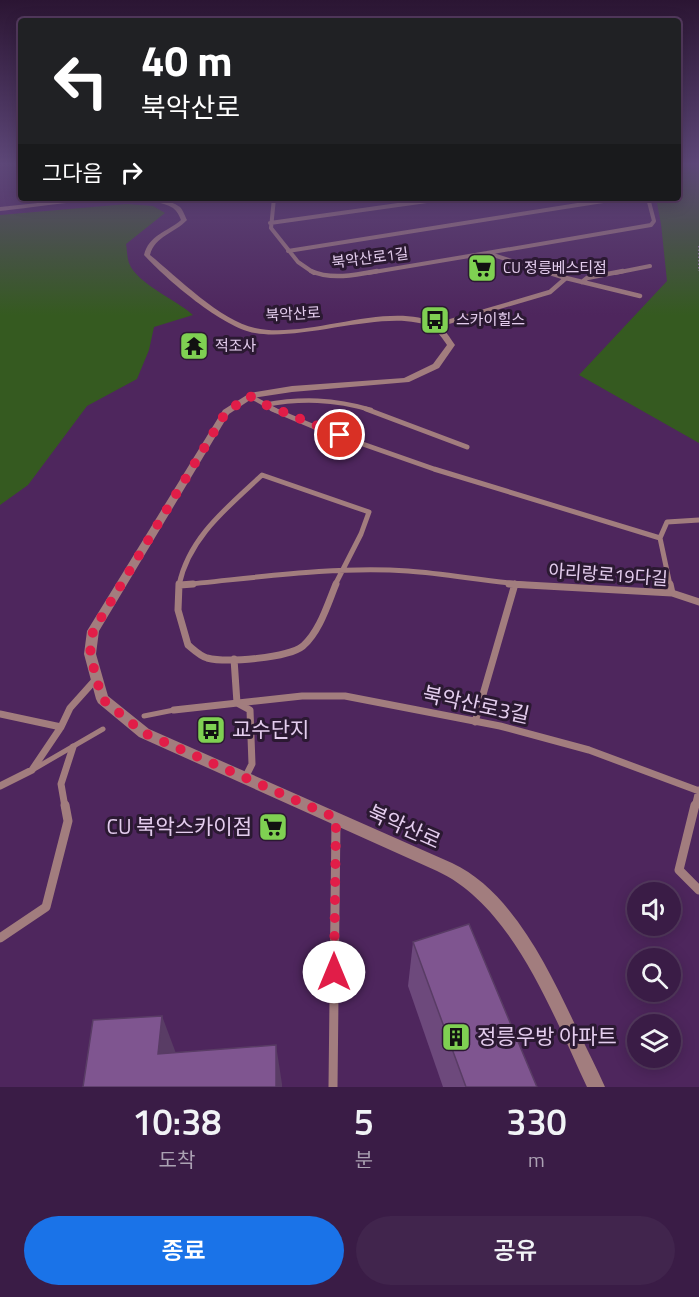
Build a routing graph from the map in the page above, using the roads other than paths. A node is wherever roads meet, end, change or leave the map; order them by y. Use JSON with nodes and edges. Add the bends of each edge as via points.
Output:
{"nodes":[{"id":1,"x":181,"y":214,"type":"edge"},
{"id":2,"x":271,"y":214,"type":"edge"},
{"id":3,"x":336,"y":214,"type":"edge"},
{"id":4,"x":523,"y":214,"type":"edge"},
{"id":5,"x":652,"y":214,"type":"edge"},
{"id":6,"x":270,"y":223,"type":"junction"},
{"id":7,"x":288,"y":251,"type":"junction"},
{"id":8,"x":487,"y":253,"type":"junction"},
{"id":9,"x":650,"y":266,"type":"dead end"},
{"id":10,"x":566,"y":278,"type":"junction"},
{"id":11,"x":582,"y":282,"type":"junction"},
{"id":12,"x":640,"y":296,"type":"dead end"},
{"id":13,"x":434,"y":326,"type":"junction"},
{"id":14,"x":250,"y":396,"type":"junction"},
{"id":15,"x":264,"y":405,"type":"junction"},
{"id":16,"x":467,"y":447,"type":"dead end"},
{"id":17,"x":699,"y":520,"type":"edge"},
{"id":18,"x":660,"y":538,"type":"junction"},
{"id":19,"x":342,"y":570,"type":"junction"},
{"id":20,"x":515,"y":584,"type":"junction"},
{"id":21,"x":180,"y":585,"type":"junction"},
{"id":22,"x":672,"y":593,"type":"junction"},
{"id":23,"x":699,"y":602,"type":"edge"},
{"id":24,"x":234,"y":658,"type":"junction"},
{"id":25,"x":96,"y":678,"type":"junction"},
{"id":26,"x":237,"y":703,"type":"junction"},
{"id":27,"x":174,"y":710,"type":"joint"},
{"id":28,"x":0,"y":714,"type":"edge"},
{"id":29,"x":144,"y":716,"type":"dead end"},
{"id":30,"x":476,"y":722,"type":"junction"},
{"id":31,"x":61,"y":727,"type":"junction"},
{"id":32,"x":103,"y":729,"type":"dead end"},
{"id":33,"x":73,"y":747,"type":"junction"},
{"id":34,"x":32,"y":770,"type":"junction"},
{"id":35,"x":244,"y":778,"type":"junction"},
{"id":36,"x":0,"y":786,"type":"edge"},
{"id":37,"x":699,"y":790,"type":"edge"},
{"id":38,"x":336,"y":818,"type":"junction"},
{"id":39,"x":699,"y":890,"type":"edge"},
{"id":40,"x":0,"y":938,"type":"edge"},
{"id":41,"x":333,"y":1087,"type":"edge"},
{"id":42,"x":596,"y":1087,"type":"edge"}],
"edges":[{"from":1,"to":13,"type":"street","name":"북악산로","via":[[184,220],[154,238],[147,255],[242,327],[285,333],[390,319]]},
{"from":2,"to":6,"type":"street"},
{"from":3,"to":6,"type":"street"},
{"from":4,"to":7,"type":"street"},
{"from":5,"to":8,"type":"street","name":"북악산로1길","via":[[651,225]]},
{"from":6,"to":7,"type":"street","name":"북악산로1길"},
{"from":7,"to":8,"type":"street","name":"북악산로1길","via":[[304,270],[339,277]]},
{"from":8,"to":10,"type":"street","name":"북악산로1길"},
{"from":9,"to":11,"type":"street"},
{"from":10,"to":11,"type":"street","name":"북악산로1길"},
{"from":10,"to":13,"type":"street","via":[[550,292]]},
{"from":11,"to":12,"type":"street","name":"북악산로1길"},
{"from":13,"to":14,"type":"street","name":"북악산로","via":[[451,345],[436,366],[406,380]]},
{"from":14,"to":15,"type":"street"},
{"from":14,"to":25,"type":"street","name":"북악산로","via":[[226,412],[93,631],[90,654]]},
{"from":15,"to":16,"type":"street","via":[[293,400],[345,402]]},
{"from":15,"to":18,"type":"street","via":[[429,468]]},
{"from":17,"to":18,"type":"street","via":[[667,522]]},
{"from":18,"to":22,"type":"street"},
{"from":19,"to":20,"type":"street","name":"아리랑로19다길","via":[[409,572]]},
{"from":19,"to":21,"type":"street","name":"아리랑로19다길"},
{"from":19,"to":21,"type":"street","via":[[367,524],[369,512],[262,474],[189,550]]},
{"from":19,"to":24,"type":"street","via":[[318,626],[303,647],[286,653]]},
{"from":20,"to":22,"type":"street","name":"아리랑로19다길"},
{"from":20,"to":30,"type":"street"},
{"from":21,"to":24,"type":"street","via":[[178,606],[188,645],[206,658]]},
{"from":22,"to":23,"type":"street","name":"아리랑로19다길"},
{"from":24,"to":26,"type":"street"},
{"from":25,"to":31,"type":"street","via":[[70,708]]},
{"from":25,"to":35,"type":"street","name":"북악산로","via":[[102,699],[144,733]]},
{"from":26,"to":27,"type":"street","name":"북악산로3길"},
{"from":26,"to":30,"type":"street","name":"북악산로3길","via":[[345,696]]},
{"from":26,"to":35,"type":"street","via":[[250,710],[252,764]]},
{"from":27,"to":29,"type":"lane","name":"북악산로3길"},
{"from":28,"to":31,"type":"street"},
{"from":30,"to":37,"type":"street","name":"북악산로3길","via":[[589,750]]},
{"from":31,"to":34,"type":"street"},
{"from":32,"to":33,"type":"lane"},
{"from":33,"to":34,"type":"lane"},
{"from":33,"to":40,"type":"street","via":[[61,784],[68,821],[46,908]]},
{"from":34,"to":36,"type":"street"},
{"from":35,"to":38,"type":"street","name":"북악산로"},
{"from":37,"to":39,"type":"street","via":[[679,870]]},
{"from":38,"to":41,"type":"street"},
{"from":38,"to":42,"type":"street","name":"북악산로","via":[[438,864],[468,880],[488,899],[512,925],[530,955]]}]}
